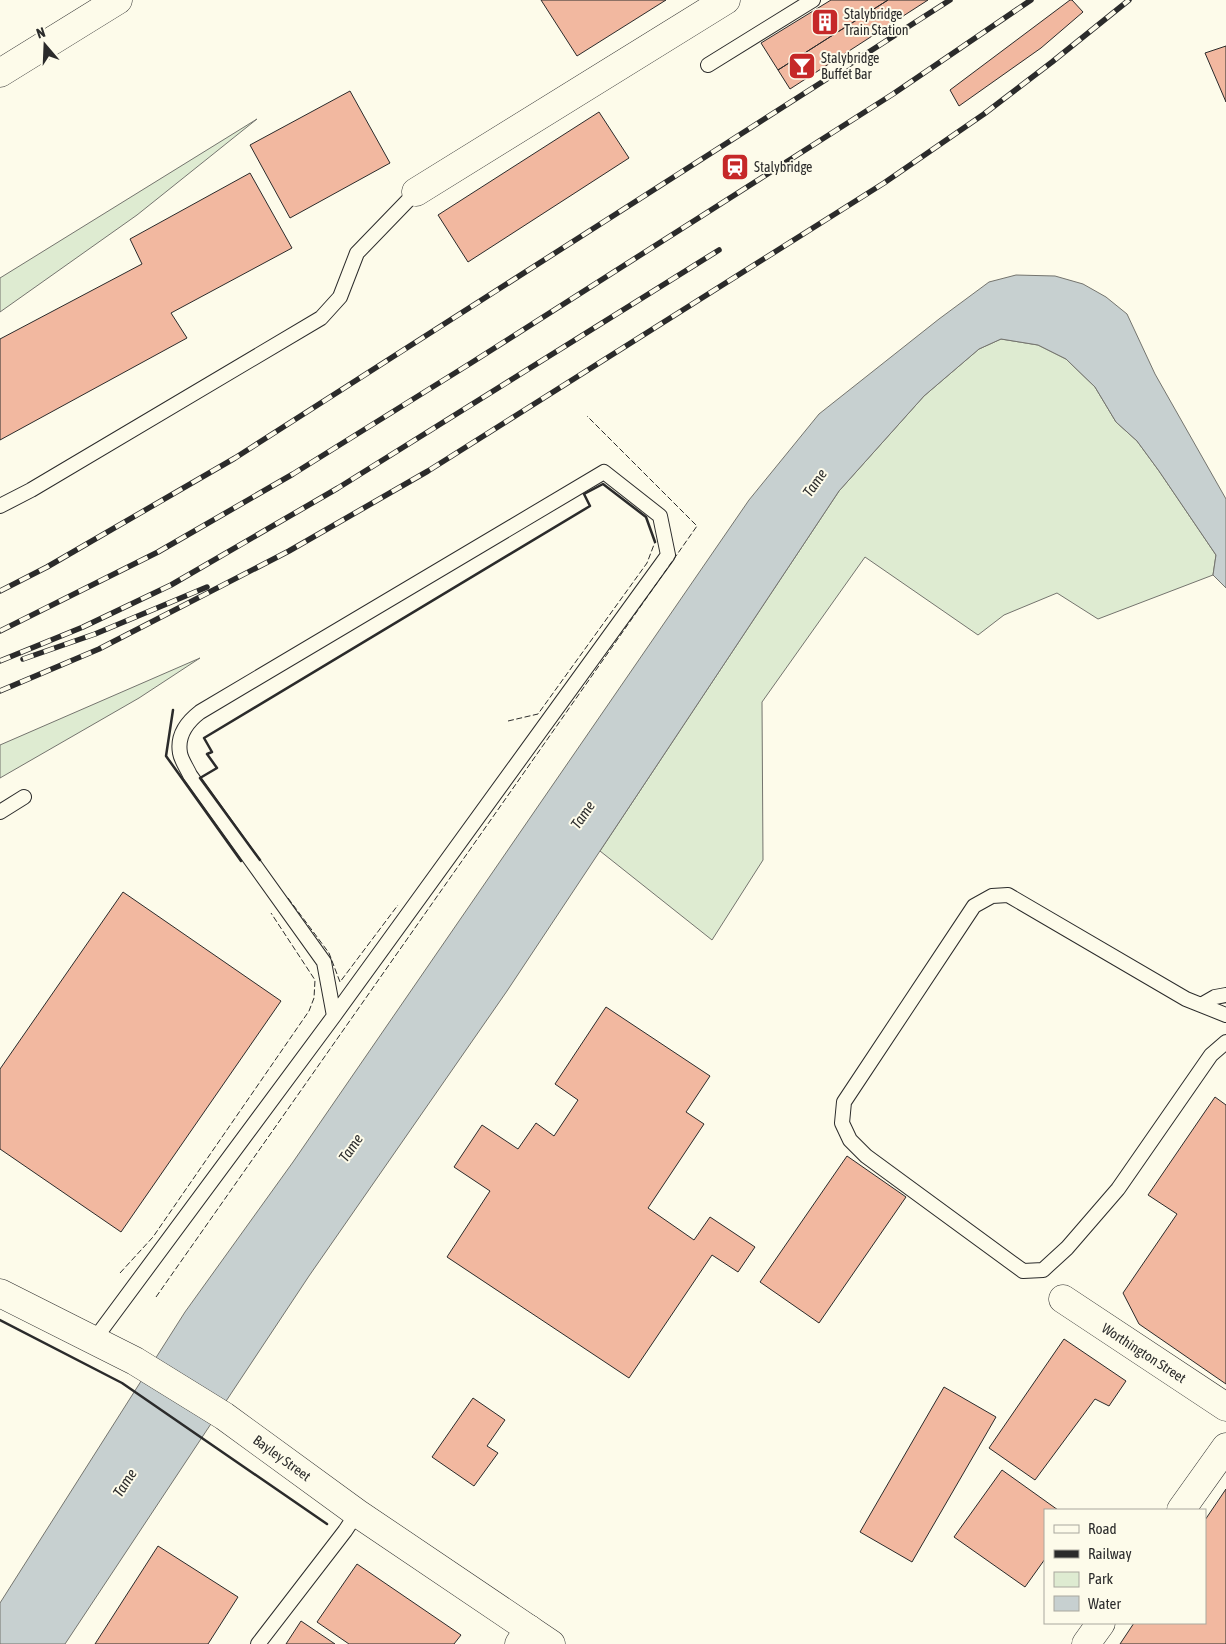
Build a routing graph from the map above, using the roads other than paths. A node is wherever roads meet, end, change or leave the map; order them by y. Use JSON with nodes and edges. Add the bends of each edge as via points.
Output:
{"nodes":[{"id":1,"x":118,"y":0,"type":"edge"},
{"id":2,"x":726,"y":0,"type":"edge"},
{"id":3,"x":813,"y":0,"type":"edge"},
{"id":4,"x":708,"y":65,"type":"dead end"},
{"id":5,"x":0,"y":73,"type":"edge"},
{"id":6,"x":416,"y":192,"type":"joint"},
{"id":7,"x":0,"y":506,"type":"edge"},
{"id":8,"x":24,"y":797,"type":"dead end"},
{"id":9,"x":0,"y":812,"type":"edge"},
{"id":10,"x":1226,"y":995,"type":"edge"},
{"id":11,"x":1202,"y":1006,"type":"junction"},
{"id":12,"x":334,"y":1016,"type":"junction"},
{"id":13,"x":1226,"y":1016,"type":"edge"},
{"id":14,"x":1226,"y":1042,"type":"edge"},
{"id":15,"x":0,"y":1293,"type":"edge"},
{"id":16,"x":1063,"y":1299,"type":"dead end"},
{"id":17,"x":94,"y":1340,"type":"junction"},
{"id":18,"x":1226,"y":1407,"type":"edge"},
{"id":19,"x":1226,"y":1447,"type":"edge"},
{"id":20,"x":1182,"y":1509,"type":"edge"},
{"id":21,"x":357,"y":1513,"type":"junction"},
{"id":22,"x":1100,"y":1624,"type":"edge"},
{"id":23,"x":533,"y":1639,"type":"edge"},
{"id":24,"x":258,"y":1644,"type":"edge"},
{"id":25,"x":1086,"y":1644,"type":"edge"}],
"edges":[{"from":1,"to":5,"type":"street"},
{"from":2,"to":6,"type":"street"},
{"from":3,"to":4,"type":"lane"},
{"from":6,"to":7,"type":"lane","via":[[357,253],[340,297],[321,318]]},
{"from":8,"to":9,"type":"lane"},
{"from":10,"to":11,"type":"lane","via":[[1215,997]]},
{"from":11,"to":13,"type":"lane"},
{"from":11,"to":14,"type":"lane","via":[[1008,896],[992,896],[974,906],[844,1102],[842,1123],[850,1140],[866,1156],[1023,1271],[1043,1270],[1067,1248],[1118,1189],[1211,1055]]},
{"from":12,"to":12,"type":"lane","via":[[324,962],[190,775],[180,754],[180,736],[200,712],[604,472],[660,516],[668,555]]},
{"from":12,"to":17,"type":"lane"},
{"from":15,"to":17,"type":"street","name":"Bayley Street"},
{"from":16,"to":18,"type":"street","name":"Worthington Street"},
{"from":17,"to":21,"type":"street","name":"Bayley Street","via":[[135,1361],[224,1416]]},
{"from":19,"to":20,"type":"street"},
{"from":21,"to":23,"type":"street","name":"Bayley Street"},
{"from":21,"to":24,"type":"lane"},
{"from":22,"to":25,"type":"street"}]}
